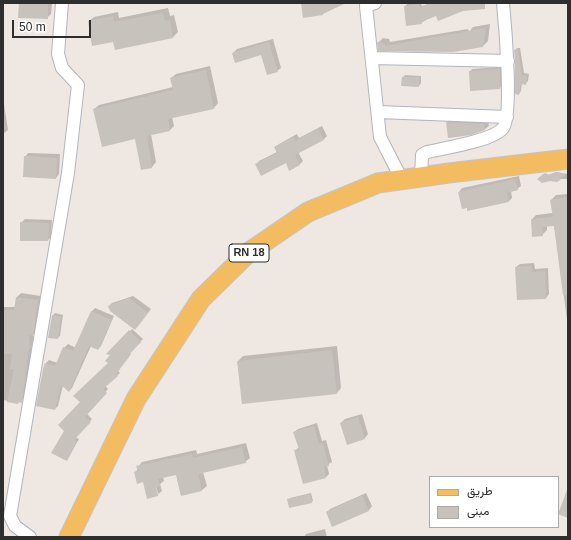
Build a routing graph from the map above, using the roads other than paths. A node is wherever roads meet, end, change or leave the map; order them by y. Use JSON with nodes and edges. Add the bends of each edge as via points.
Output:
{"nodes":[{"id":1,"x":62,"y":3,"type":"edge"},
{"id":2,"x":374,"y":3,"type":"edge"},
{"id":3,"x":503,"y":3,"type":"edge"},
{"id":4,"x":372,"y":58,"type":"junction"},
{"id":5,"x":508,"y":61,"type":"junction"},
{"id":6,"x":378,"y":112,"type":"junction"},
{"id":7,"x":507,"y":117,"type":"junction"},
{"id":8,"x":568,"y":159,"type":"edge"},
{"id":9,"x":421,"y":177,"type":"junction"},
{"id":10,"x":402,"y":180,"type":"junction"},
{"id":11,"x":6,"y":514,"type":"edge"},
{"id":12,"x":30,"y":537,"type":"edge"},
{"id":13,"x":68,"y":537,"type":"edge"}],
"edges":[{"from":1,"to":11,"type":"street","via":[[58,54],[62,68],[78,85],[68,173]]},
{"from":2,"to":4,"type":"street","via":[[366,6]]},
{"from":3,"to":5,"type":"street"},
{"from":4,"to":5,"type":"street"},
{"from":4,"to":6,"type":"street"},
{"from":5,"to":7,"type":"street"},
{"from":6,"to":7,"type":"street"},
{"from":6,"to":10,"type":"street","via":[[380,137]]},
{"from":7,"to":9,"type":"street","via":[[503,128],[494,135],[422,155]]},
{"from":8,"to":9,"type":"main road","number":"RN 18"},
{"from":9,"to":10,"type":"main road","number":"RN 18"},
{"from":10,"to":13,"type":"main road","number":"RN 18","via":[[378,183],[308,212],[248,253],[201,299],[136,399]]},
{"from":11,"to":12,"type":"street","via":[[15,526]]}]}
